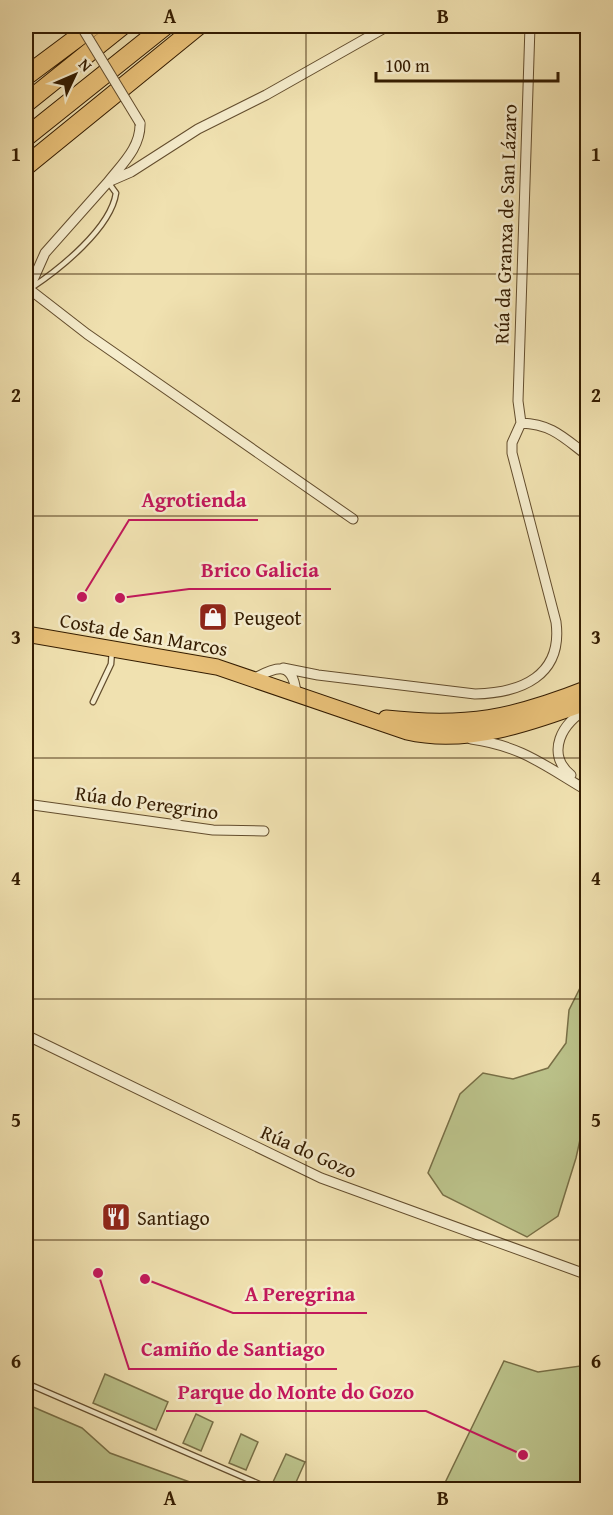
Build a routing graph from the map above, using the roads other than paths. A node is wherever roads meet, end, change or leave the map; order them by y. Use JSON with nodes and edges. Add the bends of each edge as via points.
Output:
{"nodes":[{"id":1,"x":81,"y":26,"type":"edge"},
{"id":2,"x":93,"y":26,"type":"edge"},
{"id":3,"x":122,"y":26,"type":"edge"},
{"id":4,"x":165,"y":26,"type":"edge"},
{"id":5,"x":198,"y":26,"type":"edge"},
{"id":6,"x":388,"y":26,"type":"edge"},
{"id":7,"x":530,"y":26,"type":"edge"},
{"id":8,"x":26,"y":76,"type":"edge"},
{"id":9,"x":139,"y":76,"type":"junction"},
{"id":10,"x":26,"y":103,"type":"edge"},
{"id":11,"x":26,"y":137,"type":"edge"},
{"id":12,"x":26,"y":166,"type":"edge"},
{"id":13,"x":26,"y":178,"type":"edge"},
{"id":14,"x":108,"y":182,"type":"junction"},
{"id":15,"x":29,"y":289,"type":"junction"},
{"id":16,"x":26,"y":305,"type":"edge"},
{"id":17,"x":521,"y":423,"type":"junction"},
{"id":18,"x":588,"y":456,"type":"edge"},
{"id":19,"x":353,"y":519,"type":"dead end"},
{"id":20,"x":26,"y":634,"type":"edge"},
{"id":21,"x":112,"y":648,"type":"junction"},
{"id":22,"x":283,"y":668,"type":"junction"},
{"id":23,"x":318,"y":675,"type":"junction"},
{"id":24,"x":255,"y":678,"type":"junction"},
{"id":25,"x":295,"y":687,"type":"junction"},
{"id":26,"x":588,"y":688,"type":"edge"},
{"id":27,"x":93,"y":702,"type":"dead end"},
{"id":28,"x":588,"y":702,"type":"edge"},
{"id":29,"x":588,"y":709,"type":"edge"},
{"id":30,"x":362,"y":715,"type":"junction"},
{"id":31,"x":450,"y":735,"type":"junction"},
{"id":32,"x":586,"y":790,"type":"edge"},
{"id":33,"x":26,"y":804,"type":"edge"},
{"id":34,"x":264,"y":831,"type":"dead end"},
{"id":35,"x":26,"y":1035,"type":"edge"},
{"id":36,"x":588,"y":1275,"type":"edge"},
{"id":37,"x":26,"y":1383,"type":"edge"},
{"id":38,"x":273,"y":1490,"type":"edge"}],
"edges":[{"from":1,"to":14,"type":"street","bridge":true,"via":[[140,123],[137,145]]},
{"from":2,"to":8,"type":"highway"},
{"from":3,"to":10,"type":"highway"},
{"from":4,"to":11,"type":"highway"},
{"from":5,"to":9,"type":"highway"},
{"from":6,"to":14,"type":"street","via":[[198,129],[125,176]]},
{"from":7,"to":17,"type":"street","name":"Rúa da Granxa de San Lázaro","via":[[518,401]]},
{"from":9,"to":12,"type":"highway"},
{"from":9,"to":13,"type":"highway","via":[[136,87]]},
{"from":14,"to":15,"type":"street","via":[[45,253]]},
{"from":14,"to":15,"type":"lane","via":[[116,193],[114,206],[104,222],[50,276]]},
{"from":15,"to":16,"type":"street"},
{"from":15,"to":19,"type":"street","via":[[87,334]]},
{"from":17,"to":18,"type":"street","via":[[551,428]]},
{"from":17,"to":23,"type":"street","name":"Rúa da Granxa de San Lázaro","via":[[512,453],[556,622],[557,642],[552,660],[521,687],[496,694]]},
{"from":20,"to":21,"type":"main road","name":"Costa de San Marcos"},
{"from":21,"to":24,"type":"main road","name":"Costa de San Marcos","via":[[218,667]]},
{"from":21,"to":27,"type":"lane","via":[[111,664]]},
{"from":22,"to":23,"type":"street"},
{"from":22,"to":24,"type":"street"},
{"from":22,"to":25,"type":"street","name":"Costa de San Marcos","via":[[290,672]]},
{"from":23,"to":25,"type":"street"},
{"from":24,"to":25,"type":"main road","name":"Costa de San Marcos"},
{"from":25,"to":30,"type":"main road","name":"Costa de San Marcos"},
{"from":26,"to":30,"type":"main road","name":"Costa de San Marcos","via":[[523,711],[468,721],[429,723]]},
{"from":28,"to":31,"type":"main road","name":"Costa de San Marcos","via":[[510,727]]},
{"from":29,"to":32,"type":"street","via":[[570,721],[557,752],[562,766]]},
{"from":30,"to":31,"type":"main road","name":"Costa de San Marcos","via":[[416,735]]},
{"from":31,"to":32,"type":"street","via":[[517,750]]},
{"from":33,"to":34,"type":"street","name":"Rúa do Peregrino","via":[[213,830]]},
{"from":35,"to":36,"type":"street","name":"Rúa do Gozo","via":[[321,1178]]},
{"from":37,"to":38,"type":"lane"}]}
